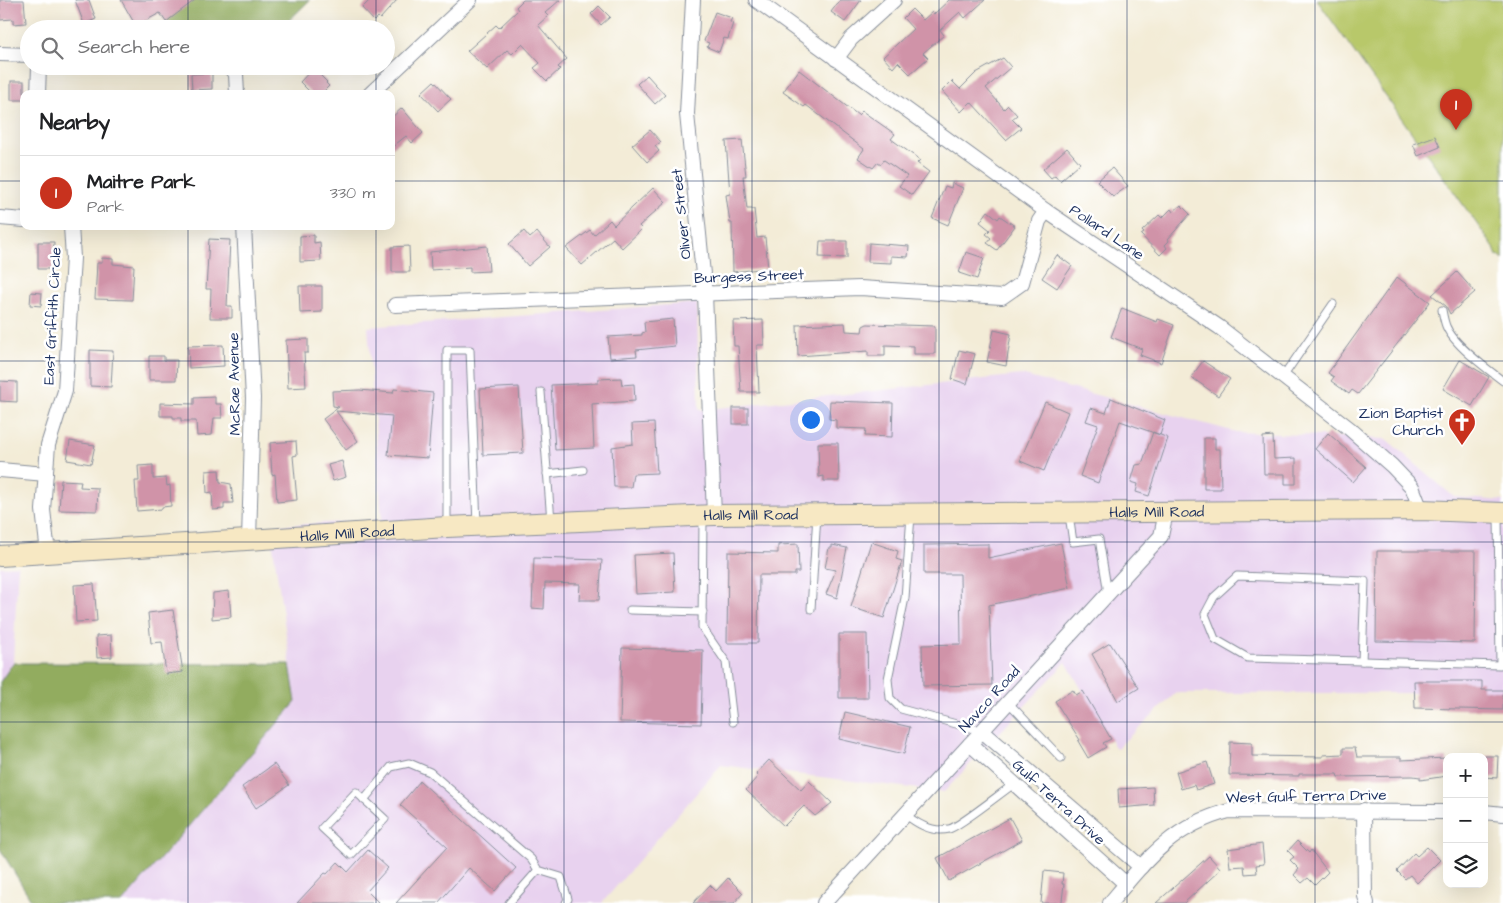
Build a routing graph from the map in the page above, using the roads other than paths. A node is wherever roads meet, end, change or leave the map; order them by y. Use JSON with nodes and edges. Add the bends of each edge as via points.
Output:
{"nodes":[{"id":1,"x":470,"y":0,"type":"edge"},
{"id":2,"x":693,"y":0,"type":"edge"},
{"id":3,"x":756,"y":0,"type":"edge"},
{"id":4,"x":894,"y":0,"type":"edge"},
{"id":5,"x":0,"y":54,"type":"edge"},
{"id":6,"x":20,"y":55,"type":"edge"},
{"id":7,"x":836,"y":59,"type":"junction"},
{"id":8,"x":395,"y":70,"type":"edge"},
{"id":9,"x":39,"y":75,"type":"edge"},
{"id":10,"x":236,"y":75,"type":"edge"},
{"id":11,"x":390,"y":75,"type":"edge"},
{"id":12,"x":38,"y":90,"type":"edge"},
{"id":13,"x":237,"y":90,"type":"edge"},
{"id":14,"x":374,"y":90,"type":"edge"},
{"id":15,"x":1046,"y":211,"type":"junction"},
{"id":16,"x":0,"y":218,"type":"edge"},
{"id":17,"x":20,"y":220,"type":"edge"},
{"id":18,"x":71,"y":230,"type":"edge"},
{"id":19,"x":244,"y":230,"type":"edge"},
{"id":20,"x":705,"y":294,"type":"junction"},
{"id":21,"x":1333,"y":304,"type":"dead end"},
{"id":22,"x":396,"y":305,"type":"dead end"},
{"id":23,"x":1442,"y":310,"type":"dead end"},
{"id":24,"x":1283,"y":377,"type":"junction"},
{"id":25,"x":1503,"y":381,"type":"edge"},
{"id":26,"x":541,"y":392,"type":"dead end"},
{"id":27,"x":0,"y":470,"type":"edge"},
{"id":28,"x":583,"y":470,"type":"dead end"},
{"id":29,"x":46,"y":474,"type":"junction"},
{"id":30,"x":547,"y":474,"type":"junction"},
{"id":31,"x":1421,"y":510,"type":"junction"},
{"id":32,"x":1069,"y":512,"type":"junction"},
{"id":33,"x":1166,"y":512,"type":"junction"},
{"id":34,"x":1500,"y":512,"type":"edge"},
{"id":35,"x":911,"y":513,"type":"junction"},
{"id":36,"x":817,"y":514,"type":"junction"},
{"id":37,"x":708,"y":515,"type":"junction"},
{"id":38,"x":551,"y":522,"type":"junction"},
{"id":39,"x":477,"y":525,"type":"junction"},
{"id":40,"x":447,"y":527,"type":"junction"},
{"id":41,"x":250,"y":540,"type":"junction"},
{"id":42,"x":48,"y":553,"type":"junction"},
{"id":43,"x":0,"y":556,"type":"edge"},
{"id":44,"x":1108,"y":594,"type":"junction"},
{"id":45,"x":811,"y":609,"type":"dead end"},
{"id":46,"x":630,"y":610,"type":"dead end"},
{"id":47,"x":703,"y":612,"type":"junction"},
{"id":48,"x":1362,"y":661,"type":"junction"},
{"id":49,"x":1008,"y":702,"type":"junction"},
{"id":50,"x":733,"y":722,"type":"dead end"},
{"id":51,"x":982,"y":731,"type":"junction"},
{"id":52,"x":970,"y":744,"type":"junction"},
{"id":53,"x":1061,"y":758,"type":"dead end"},
{"id":54,"x":1014,"y":784,"type":"junction"},
{"id":55,"x":364,"y":800,"type":"junction"},
{"id":56,"x":1364,"y":810,"type":"junction"},
{"id":57,"x":1443,"y":812,"type":"edge"},
{"id":58,"x":1488,"y":812,"type":"edge"},
{"id":59,"x":905,"y":814,"type":"junction"},
{"id":60,"x":1503,"y":814,"type":"edge"},
{"id":61,"x":1141,"y":867,"type":"junction"},
{"id":62,"x":538,"y":870,"type":"junction"},
{"id":63,"x":1126,"y":884,"type":"junction"},
{"id":64,"x":509,"y":903,"type":"edge"},
{"id":65,"x":566,"y":903,"type":"edge"},
{"id":66,"x":824,"y":903,"type":"edge"},
{"id":67,"x":1110,"y":903,"type":"edge"},
{"id":68,"x":1367,"y":903,"type":"edge"}],
"edges":[{"from":1,"to":8,"type":"street"},
{"from":2,"to":20,"type":"street","name":"Oliver Street","via":[[687,114]]},
{"from":3,"to":7,"type":"street","name":"Pollard Lane"},
{"from":4,"to":7,"type":"street","via":[[850,38]]},
{"from":5,"to":6,"type":"street"},
{"from":7,"to":15,"type":"street","name":"Pollard Lane"},
{"from":9,"to":12,"type":"street"},
{"from":10,"to":13,"type":"street"},
{"from":11,"to":14,"type":"street"},
{"from":15,"to":20,"type":"street","name":"Burgess Street","via":[[1039,221],[1022,283],[1002,297],[860,288]]},
{"from":15,"to":24,"type":"street","name":"Pollard Lane","via":[[1219,328]]},
{"from":16,"to":17,"type":"street"},
{"from":18,"to":29,"type":"street","name":"East Griffith Circle","via":[[73,258],[65,391],[48,445]]},
{"from":19,"to":41,"type":"street","name":"McRae Avenue","via":[[253,398]]},
{"from":20,"to":22,"type":"street","name":"Burgess Street"},
{"from":20,"to":37,"type":"street","name":"Oliver Street"},
{"from":21,"to":24,"type":"lane"},
{"from":23,"to":25,"type":"lane","via":[[1446,327],[1462,347]]},
{"from":24,"to":31,"type":"street","name":"Pollard Lane","via":[[1392,466],[1412,488]]},
{"from":26,"to":30,"type":"lane"},
{"from":27,"to":29,"type":"street"},
{"from":28,"to":30,"type":"lane"},
{"from":29,"to":42,"type":"street","name":"East Griffith Circle","via":[[43,510]]},
{"from":30,"to":38,"type":"lane"},
{"from":31,"to":33,"type":"street","name":"Halls Mill Road"},
{"from":31,"to":34,"type":"street","name":"Halls Mill Road"},
{"from":32,"to":33,"type":"street","name":"Halls Mill Road"},
{"from":32,"to":35,"type":"street","name":"Halls Mill Road"},
{"from":32,"to":44,"type":"lane","via":[[1073,542],[1099,539]]},
{"from":33,"to":44,"type":"street","name":"Navco Road","via":[[1161,536]]},
{"from":34,"to":48,"type":"lane","via":[[1500,665]]},
{"from":35,"to":36,"type":"street","name":"Halls Mill Road"},
{"from":35,"to":51,"type":"lane","via":[[905,598],[888,679],[890,698],[901,709]]},
{"from":36,"to":37,"type":"street","name":"Halls Mill Road"},
{"from":36,"to":45,"type":"lane"},
{"from":37,"to":38,"type":"street","name":"Halls Mill Road"},
{"from":37,"to":47,"type":"lane"},
{"from":38,"to":39,"type":"street","name":"Halls Mill Road"},
{"from":39,"to":40,"type":"street","name":"Halls Mill Road"},
{"from":39,"to":40,"type":"lane","via":[[470,350],[447,350]]},
{"from":40,"to":41,"type":"street","name":"Halls Mill Road"},
{"from":41,"to":42,"type":"street","name":"Halls Mill Road"},
{"from":42,"to":43,"type":"street","name":"Halls Mill Road"},
{"from":44,"to":49,"type":"street","name":"Navco Road"},
{"from":46,"to":47,"type":"lane"},
{"from":47,"to":50,"type":"lane","via":[[702,627],[726,662]]},
{"from":48,"to":48,"type":"lane","via":[[1248,658],[1215,639],[1205,614],[1214,597],[1237,576],[1365,581]]},
{"from":49,"to":51,"type":"street","name":"Navco Road"},
{"from":49,"to":53,"type":"lane"},
{"from":51,"to":52,"type":"street","name":"Navco Road"},
{"from":51,"to":61,"type":"street"},
{"from":52,"to":54,"type":"street","name":"Gulf Terra Drive"},
{"from":52,"to":59,"type":"street","name":"Navco Road"},
{"from":54,"to":59,"type":"lane","via":[[950,829],[936,830],[919,825]]},
{"from":54,"to":63,"type":"street","name":"Gulf Terra Drive"},
{"from":55,"to":55,"type":"lane","via":[[356,792],[322,828],[351,855],[385,819]]},
{"from":55,"to":62,"type":"lane","via":[[391,767],[409,763],[430,772],[531,859]]},
{"from":56,"to":57,"type":"street","name":"West Gulf Terra Drive"},
{"from":56,"to":61,"type":"street","name":"West Gulf Terra Drive","via":[[1229,811],[1213,815],[1178,832]]},
{"from":56,"to":68,"type":"street"},
{"from":58,"to":60,"type":"street"},
{"from":59,"to":66,"type":"street","name":"Navco Road"},
{"from":61,"to":63,"type":"street","name":"West Gulf Terra Drive"},
{"from":62,"to":64,"type":"lane"},
{"from":62,"to":65,"type":"lane","via":[[561,877],[568,899]]},
{"from":63,"to":67,"type":"street","name":"West Gulf Terra Drive"}]}
